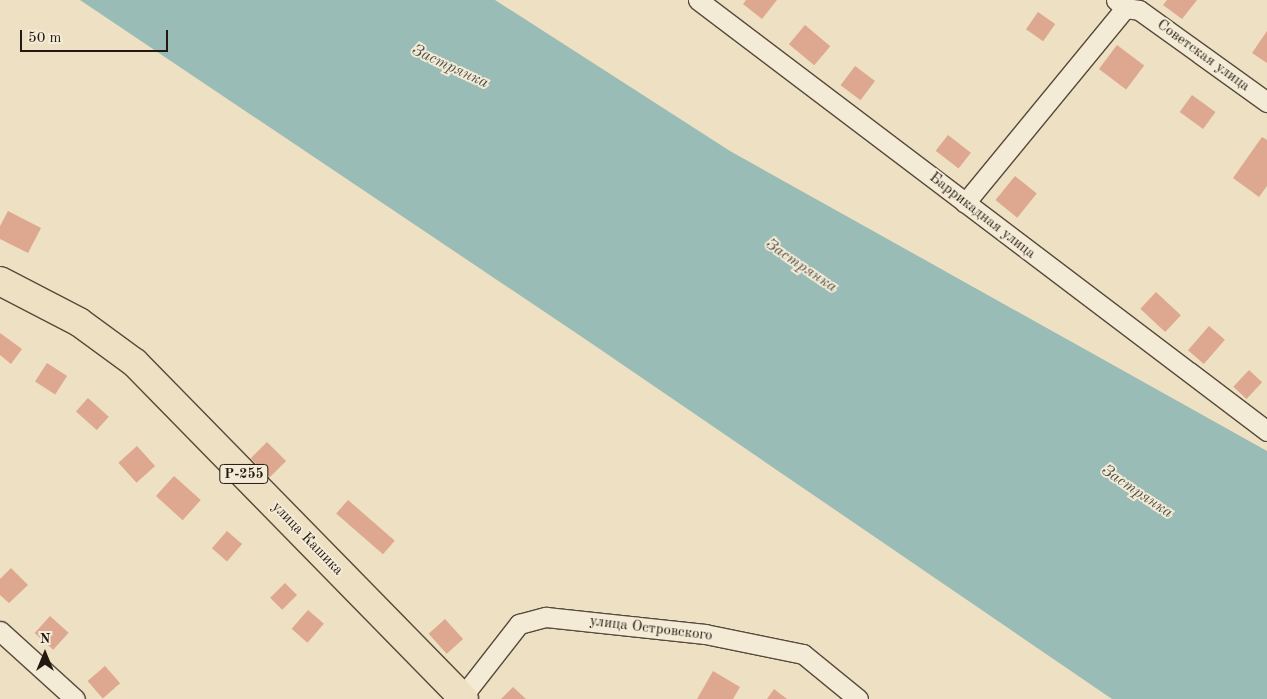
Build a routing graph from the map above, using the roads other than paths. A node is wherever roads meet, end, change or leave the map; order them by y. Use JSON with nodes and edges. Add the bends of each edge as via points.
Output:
{"nodes":[{"id":1,"x":698,"y":0,"type":"edge"},
{"id":2,"x":1132,"y":4,"type":"edge"},
{"id":3,"x":1267,"y":102,"type":"edge"},
{"id":4,"x":965,"y":203,"type":"junction"},
{"id":5,"x":0,"y":281,"type":"edge"},
{"id":6,"x":1267,"y":431,"type":"edge"},
{"id":7,"x":0,"y":631,"type":"edge"},
{"id":8,"x":463,"y":698,"type":"edge"},
{"id":9,"x":75,"y":699,"type":"edge"},
{"id":10,"x":858,"y":699,"type":"edge"}],
"edges":[{"from":1,"to":4,"type":"street","name":"Баррикадная улица"},
{"from":2,"to":3,"type":"street","name":"Советская улица"},
{"from":2,"to":4,"type":"street"},
{"from":4,"to":6,"type":"street","name":"Баррикадная улица"},
{"from":5,"to":8,"type":"highway","name":"улица Кашика","number":"Р-255","via":[[79,322],[135,363]]},
{"from":7,"to":9,"type":"street"},
{"from":8,"to":10,"type":"street","name":"улица Островского","via":[[519,624],[546,617],[705,634],[803,654]]}]}
